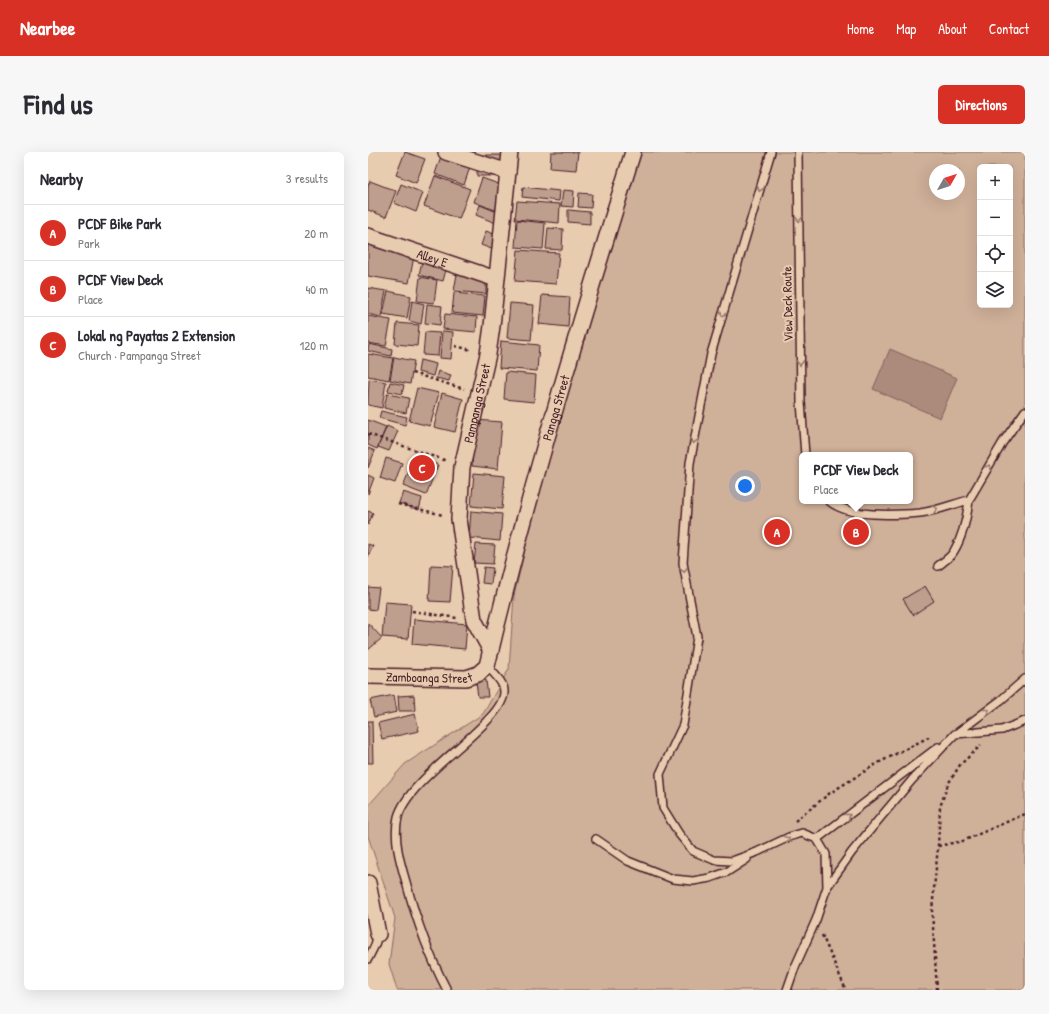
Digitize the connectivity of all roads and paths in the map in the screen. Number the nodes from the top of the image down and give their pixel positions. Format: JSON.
{"nodes":[{"id":1,"x":446,"y":152,"type":"edge"},
{"id":2,"x":510,"y":152,"type":"edge"},
{"id":3,"x":633,"y":152,"type":"edge"},
{"id":4,"x":771,"y":152,"type":"edge"},
{"id":5,"x":798,"y":152,"type":"edge"},
{"id":6,"x":508,"y":172,"type":"junction"},
{"id":7,"x":368,"y":236,"type":"edge"},
{"id":8,"x":496,"y":279,"type":"junction"},
{"id":9,"x":412,"y":373,"type":"dead end"},
{"id":10,"x":478,"y":393,"type":"junction"},
{"id":11,"x":1025,"y":411,"type":"edge"},
{"id":12,"x":368,"y":434,"type":"edge"},
{"id":13,"x":805,"y":452,"type":"edge"},
{"id":14,"x":462,"y":467,"type":"junction"},
{"id":15,"x":969,"y":500,"type":"junction"},
{"id":16,"x":398,"y":504,"type":"dead end"},
{"id":17,"x":835,"y":504,"type":"edge"},
{"id":18,"x":459,"y":519,"type":"junction"},
{"id":19,"x":938,"y":566,"type":"dead end"},
{"id":20,"x":412,"y":611,"type":"dead end"},
{"id":21,"x":474,"y":620,"type":"junction"},
{"id":22,"x":491,"y":651,"type":"junction"},
{"id":23,"x":487,"y":666,"type":"junction"},
{"id":24,"x":368,"y":676,"type":"edge"},
{"id":25,"x":1025,"y":679,"type":"edge"},
{"id":26,"x":1025,"y":721,"type":"edge"},
{"id":27,"x":1002,"y":730,"type":"junction"},
{"id":28,"x":955,"y":734,"type":"junction"},
{"id":29,"x":1025,"y":814,"type":"edge"},
{"id":30,"x":794,"y":822,"type":"dead end"},
{"id":31,"x":596,"y":839,"type":"dead end"},
{"id":32,"x":817,"y":839,"type":"junction"},
{"id":33,"x":938,"y":846,"type":"junction"},
{"id":34,"x":757,"y":852,"type":"junction"},
{"id":35,"x":368,"y":883,"type":"edge"},
{"id":36,"x":827,"y":887,"type":"junction"},
{"id":37,"x":816,"y":920,"type":"junction"},
{"id":38,"x":378,"y":934,"type":"joint"},
{"id":39,"x":368,"y":959,"type":"edge"},
{"id":40,"x":447,"y":990,"type":"edge"},
{"id":41,"x":787,"y":990,"type":"edge"},
{"id":42,"x":846,"y":990,"type":"edge"},
{"id":43,"x":937,"y":990,"type":"edge"}],
"edges":[{"from":1,"to":6,"type":"street"},
{"from":2,"to":6,"type":"street","name":"Pampanga Street"},
{"from":3,"to":22,"type":"street","name":"Pangga Street"},
{"from":4,"to":34,"type":"lane","one_way":true},
{"from":5,"to":13,"type":"lane","name":"View Deck Route","one_way":true},
{"from":6,"to":8,"type":"street","name":"Pampanga Street"},
{"from":7,"to":8,"type":"street","name":"Alley E"},
{"from":8,"to":10,"type":"street","name":"Pampanga Street"},
{"from":9,"to":10,"type":"path"},
{"from":10,"to":14,"type":"street","name":"Pampanga Street"},
{"from":15,"to":11,"type":"lane","one_way":true},
{"from":12,"to":14,"type":"path"},
{"from":14,"to":18,"type":"street","name":"Pampanga Street"},
{"from":17,"to":15,"type":"lane","one_way":true},
{"from":15,"to":19,"type":"lane"},
{"from":16,"to":18,"type":"path"},
{"from":18,"to":21,"type":"street","name":"Pampanga Street"},
{"from":20,"to":21,"type":"path"},
{"from":21,"to":22,"type":"street","name":"Pampanga Street"},
{"from":22,"to":23,"type":"street","name":"Pangga Street"},
{"from":23,"to":24,"type":"street","name":"Zamboanga Street"},
{"from":23,"to":40,"type":"lane"},
{"from":28,"to":25,"type":"lane","one_way":true},
{"from":26,"to":27,"type":"lane"},
{"from":27,"to":28,"type":"lane"},
{"from":27,"to":33,"type":"path"},
{"from":28,"to":30,"type":"path"},
{"from":32,"to":28,"type":"lane","one_way":true},
{"from":28,"to":36,"type":"lane"},
{"from":29,"to":33,"type":"path"},
{"from":31,"to":34,"type":"lane"},
{"from":34,"to":32,"type":"lane","one_way":true},
{"from":32,"to":36,"type":"lane"},
{"from":33,"to":43,"type":"path"},
{"from":35,"to":38,"type":"street"},
{"from":36,"to":37,"type":"lane"},
{"from":37,"to":41,"type":"lane"},
{"from":37,"to":42,"type":"path"},
{"from":38,"to":39,"type":"lane"}]}
